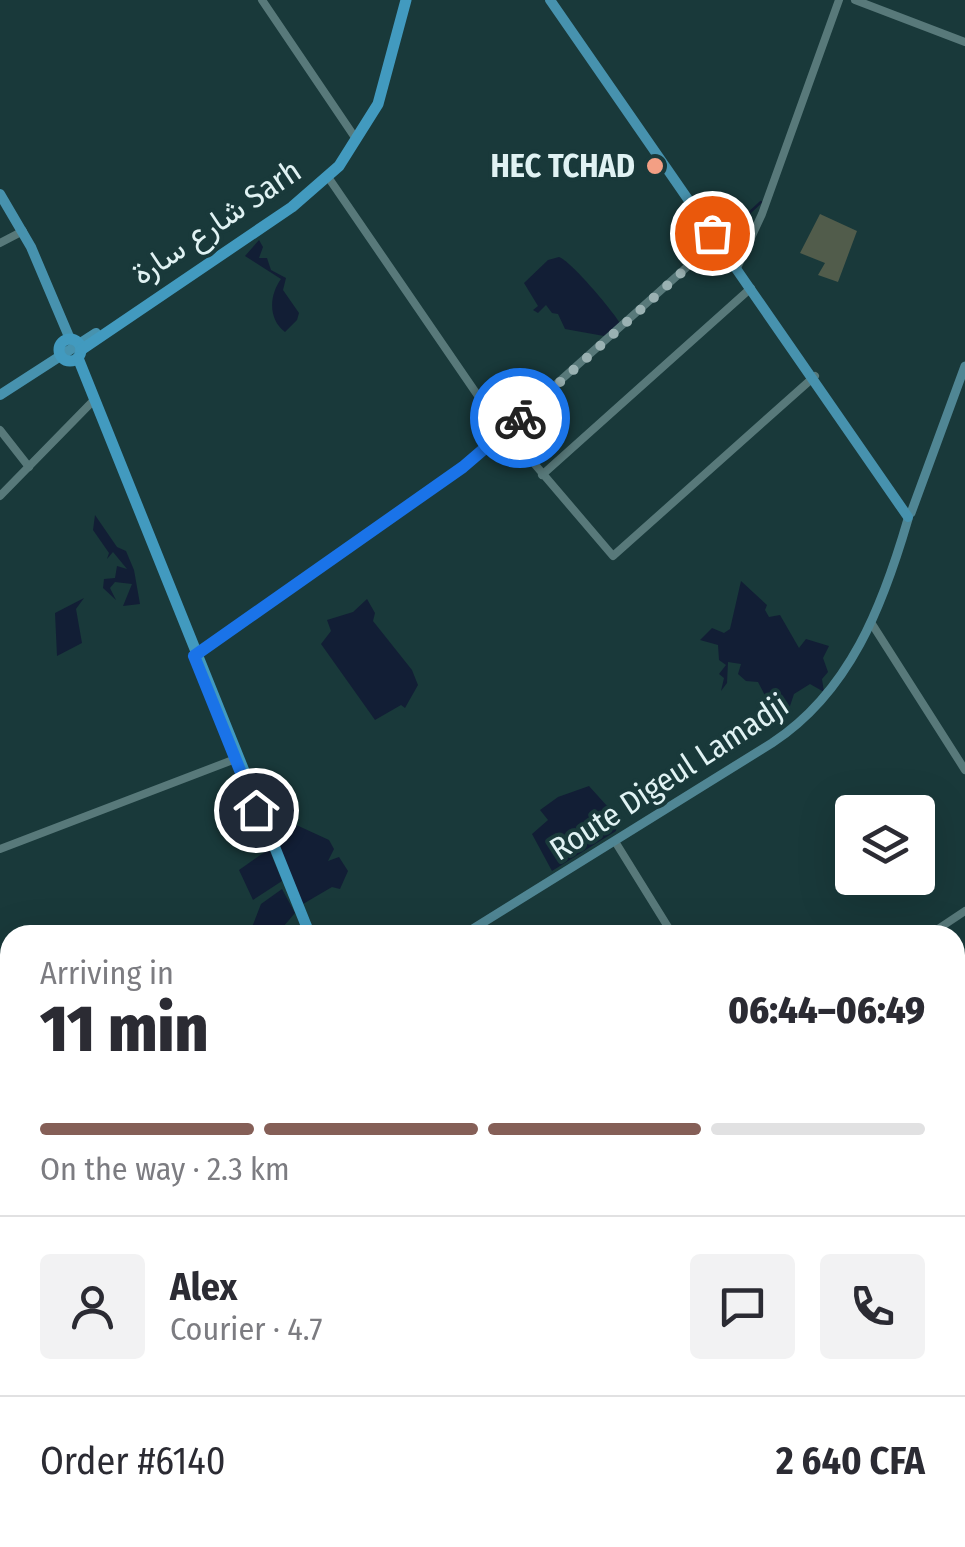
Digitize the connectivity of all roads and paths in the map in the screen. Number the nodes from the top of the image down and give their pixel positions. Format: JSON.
{"nodes":[{"id":1,"x":263,"y":0,"type":"edge"},
{"id":2,"x":406,"y":0,"type":"edge"},
{"id":3,"x":552,"y":0,"type":"edge"},
{"id":4,"x":839,"y":0,"type":"edge"},
{"id":5,"x":858,"y":0,"type":"edge"},
{"id":6,"x":965,"y":41,"type":"edge"},
{"id":7,"x":357,"y":139,"type":"junction"},
{"id":8,"x":328,"y":177,"type":"junction"},
{"id":9,"x":0,"y":196,"type":"edge"},
{"id":10,"x":22,"y":231,"type":"junction"},
{"id":11,"x":715,"y":241,"type":"junction"},
{"id":12,"x":0,"y":243,"type":"edge"},
{"id":13,"x":739,"y":265,"type":"junction"},
{"id":14,"x":752,"y":287,"type":"junction"},
{"id":15,"x":127,"y":314,"type":"junction"},
{"id":16,"x":71,"y":350,"type":"junction"},
{"id":17,"x":965,"y":366,"type":"edge"},
{"id":18,"x":965,"y":376,"type":"edge"},
{"id":19,"x":814,"y":377,"type":"junction"},
{"id":20,"x":17,"y":385,"type":"junction"},
{"id":21,"x":0,"y":397,"type":"edge"},
{"id":22,"x":91,"y":403,"type":"junction"},
{"id":23,"x":0,"y":431,"type":"edge"},
{"id":24,"x":506,"y":433,"type":"junction"},
{"id":25,"x":28,"y":468,"type":"junction"},
{"id":26,"x":542,"y":475,"type":"junction"},
{"id":27,"x":0,"y":496,"type":"edge"},
{"id":28,"x":911,"y":514,"type":"junction"},
{"id":29,"x":872,"y":624,"type":"junction"},
{"id":30,"x":198,"y":653,"type":"junction"},
{"id":31,"x":237,"y":758,"type":"junction"},
{"id":32,"x":965,"y":770,"type":"edge"},
{"id":33,"x":616,"y":843,"type":"junction"},
{"id":34,"x":0,"y":849,"type":"edge"},
{"id":35,"x":965,"y":911,"type":"edge"},
{"id":36,"x":304,"y":925,"type":"edge"},
{"id":37,"x":481,"y":925,"type":"edge"},
{"id":38,"x":481,"y":925,"type":"edge"},
{"id":39,"x":667,"y":925,"type":"edge"},
{"id":40,"x":943,"y":925,"type":"edge"}],
"edges":[{"from":1,"to":7,"type":"street"},
{"from":2,"to":7,"type":"highway","name":"شارع سارة Sarh"},
{"from":2,"to":8,"type":"highway","name":"شارع سارة Sarh"},
{"from":3,"to":11,"type":"main road"},
{"from":4,"to":13,"type":"street"},
{"from":5,"to":6,"type":"street"},
{"from":7,"to":15,"type":"highway","name":"شارع سارة Sarh"},
{"from":8,"to":15,"type":"highway","name":"شارع سارة Sarh"},
{"from":8,"to":24,"type":"street"},
{"from":9,"to":10,"type":"main road"},
{"from":10,"to":12,"type":"street"},
{"from":10,"to":16,"type":"main road"},
{"from":11,"to":13,"type":"main road"},
{"from":11,"to":24,"type":"street"},
{"from":13,"to":14,"type":"main road"},
{"from":14,"to":19,"type":"main road"},
{"from":14,"to":26,"type":"street"},
{"from":15,"to":16,"type":"highway"},
{"from":15,"to":20,"type":"main road"},
{"from":16,"to":20,"type":"main road"},
{"from":16,"to":22,"type":"highway"},
{"from":17,"to":28,"type":"main road","name":"Route Digeul Lamadji"},
{"from":18,"to":28,"type":"main road","name":"Route Digeul Lamadji"},
{"from":19,"to":26,"type":"street"},
{"from":19,"to":28,"type":"main road"},
{"from":19,"to":28,"type":"main road"},
{"from":20,"to":21,"type":"main road"},
{"from":22,"to":25,"type":"street"},
{"from":22,"to":30,"type":"highway"},
{"from":23,"to":25,"type":"street"},
{"from":24,"to":26,"type":"street"},
{"from":24,"to":30,"type":"street"},
{"from":25,"to":27,"type":"street"},
{"from":28,"to":29,"type":"main road","name":"Route Digeul Lamadji"},
{"from":28,"to":37,"type":"main road"},
{"from":29,"to":32,"type":"street"},
{"from":29,"to":33,"type":"main road","name":"Route Digeul Lamadji"},
{"from":30,"to":31,"type":"highway"},
{"from":31,"to":34,"type":"street"},
{"from":31,"to":36,"type":"highway"},
{"from":33,"to":38,"type":"main road","name":"Route Digeul Lamadji"},
{"from":33,"to":39,"type":"street"},
{"from":35,"to":40,"type":"street"}]}
